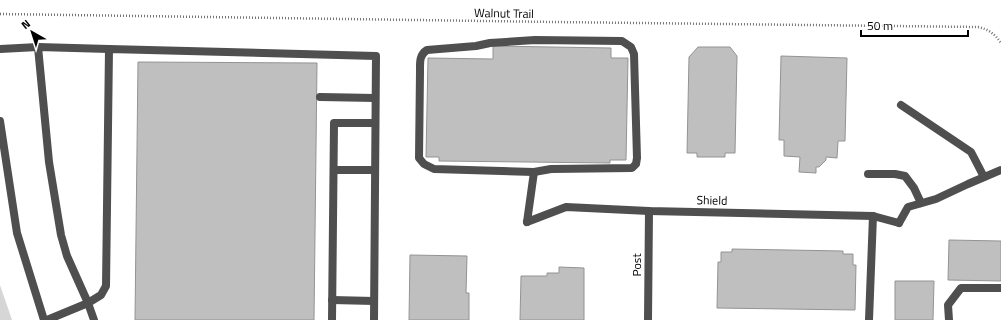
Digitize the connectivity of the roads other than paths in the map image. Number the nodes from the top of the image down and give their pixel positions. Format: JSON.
{"nodes":[{"id":1,"x":38,"y":48,"type":"junction"},
{"id":2,"x":0,"y":49,"type":"edge"},
{"id":3,"x":108,"y":49,"type":"junction"},
{"id":4,"x":320,"y":97,"type":"dead end"},
{"id":5,"x":375,"y":98,"type":"junction"},
{"id":6,"x":902,"y":105,"type":"dead end"},
{"id":7,"x":0,"y":121,"type":"edge"},
{"id":8,"x":375,"y":123,"type":"junction"},
{"id":9,"x":334,"y":170,"type":"junction"},
{"id":10,"x":375,"y":170,"type":"junction"},
{"id":11,"x":1001,"y":170,"type":"edge"},
{"id":12,"x":534,"y":172,"type":"junction"},
{"id":13,"x":868,"y":174,"type":"dead end"},
{"id":14,"x":984,"y":177,"type":"junction"},
{"id":15,"x":920,"y":203,"type":"junction"},
{"id":16,"x":649,"y":211,"type":"junction"},
{"id":17,"x":873,"y":216,"type":"junction"},
{"id":18,"x":1001,"y":288,"type":"edge"},
{"id":19,"x":332,"y":300,"type":"junction"},
{"id":20,"x":374,"y":301,"type":"junction"},
{"id":21,"x":88,"y":303,"type":"junction"},
{"id":22,"x":46,"y":320,"type":"edge"},
{"id":23,"x":94,"y":320,"type":"edge"},
{"id":24,"x":332,"y":320,"type":"edge"},
{"id":25,"x":374,"y":320,"type":"edge"},
{"id":26,"x":648,"y":320,"type":"edge"},
{"id":27,"x":869,"y":320,"type":"edge"},
{"id":28,"x":948,"y":320,"type":"edge"}],
"edges":[{"from":1,"to":2,"type":"street"},
{"from":1,"to":3,"type":"street"},
{"from":1,"to":21,"type":"street"},
{"from":3,"to":5,"type":"street"},
{"from":3,"to":21,"type":"street"},
{"from":4,"to":5,"type":"street"},
{"from":5,"to":8,"type":"street"},
{"from":6,"to":14,"type":"street"},
{"from":7,"to":22,"type":"street"},
{"from":8,"to":9,"type":"street"},
{"from":8,"to":10,"type":"street"},
{"from":9,"to":10,"type":"street"},
{"from":9,"to":19,"type":"street"},
{"from":10,"to":20,"type":"street"},
{"from":11,"to":14,"type":"street"},
{"from":12,"to":12,"type":"street"},
{"from":12,"to":16,"type":"street","name":"Shield"},
{"from":13,"to":15,"type":"street"},
{"from":14,"to":15,"type":"street"},
{"from":15,"to":17,"type":"street","name":"Shield"},
{"from":16,"to":17,"type":"street","name":"Shield"},
{"from":16,"to":26,"type":"street","name":"Post"},
{"from":17,"to":27,"type":"street"},
{"from":18,"to":28,"type":"street"},
{"from":19,"to":20,"type":"street"},
{"from":19,"to":24,"type":"street"},
{"from":20,"to":25,"type":"street"},
{"from":21,"to":22,"type":"street"},
{"from":21,"to":23,"type":"street"}]}
